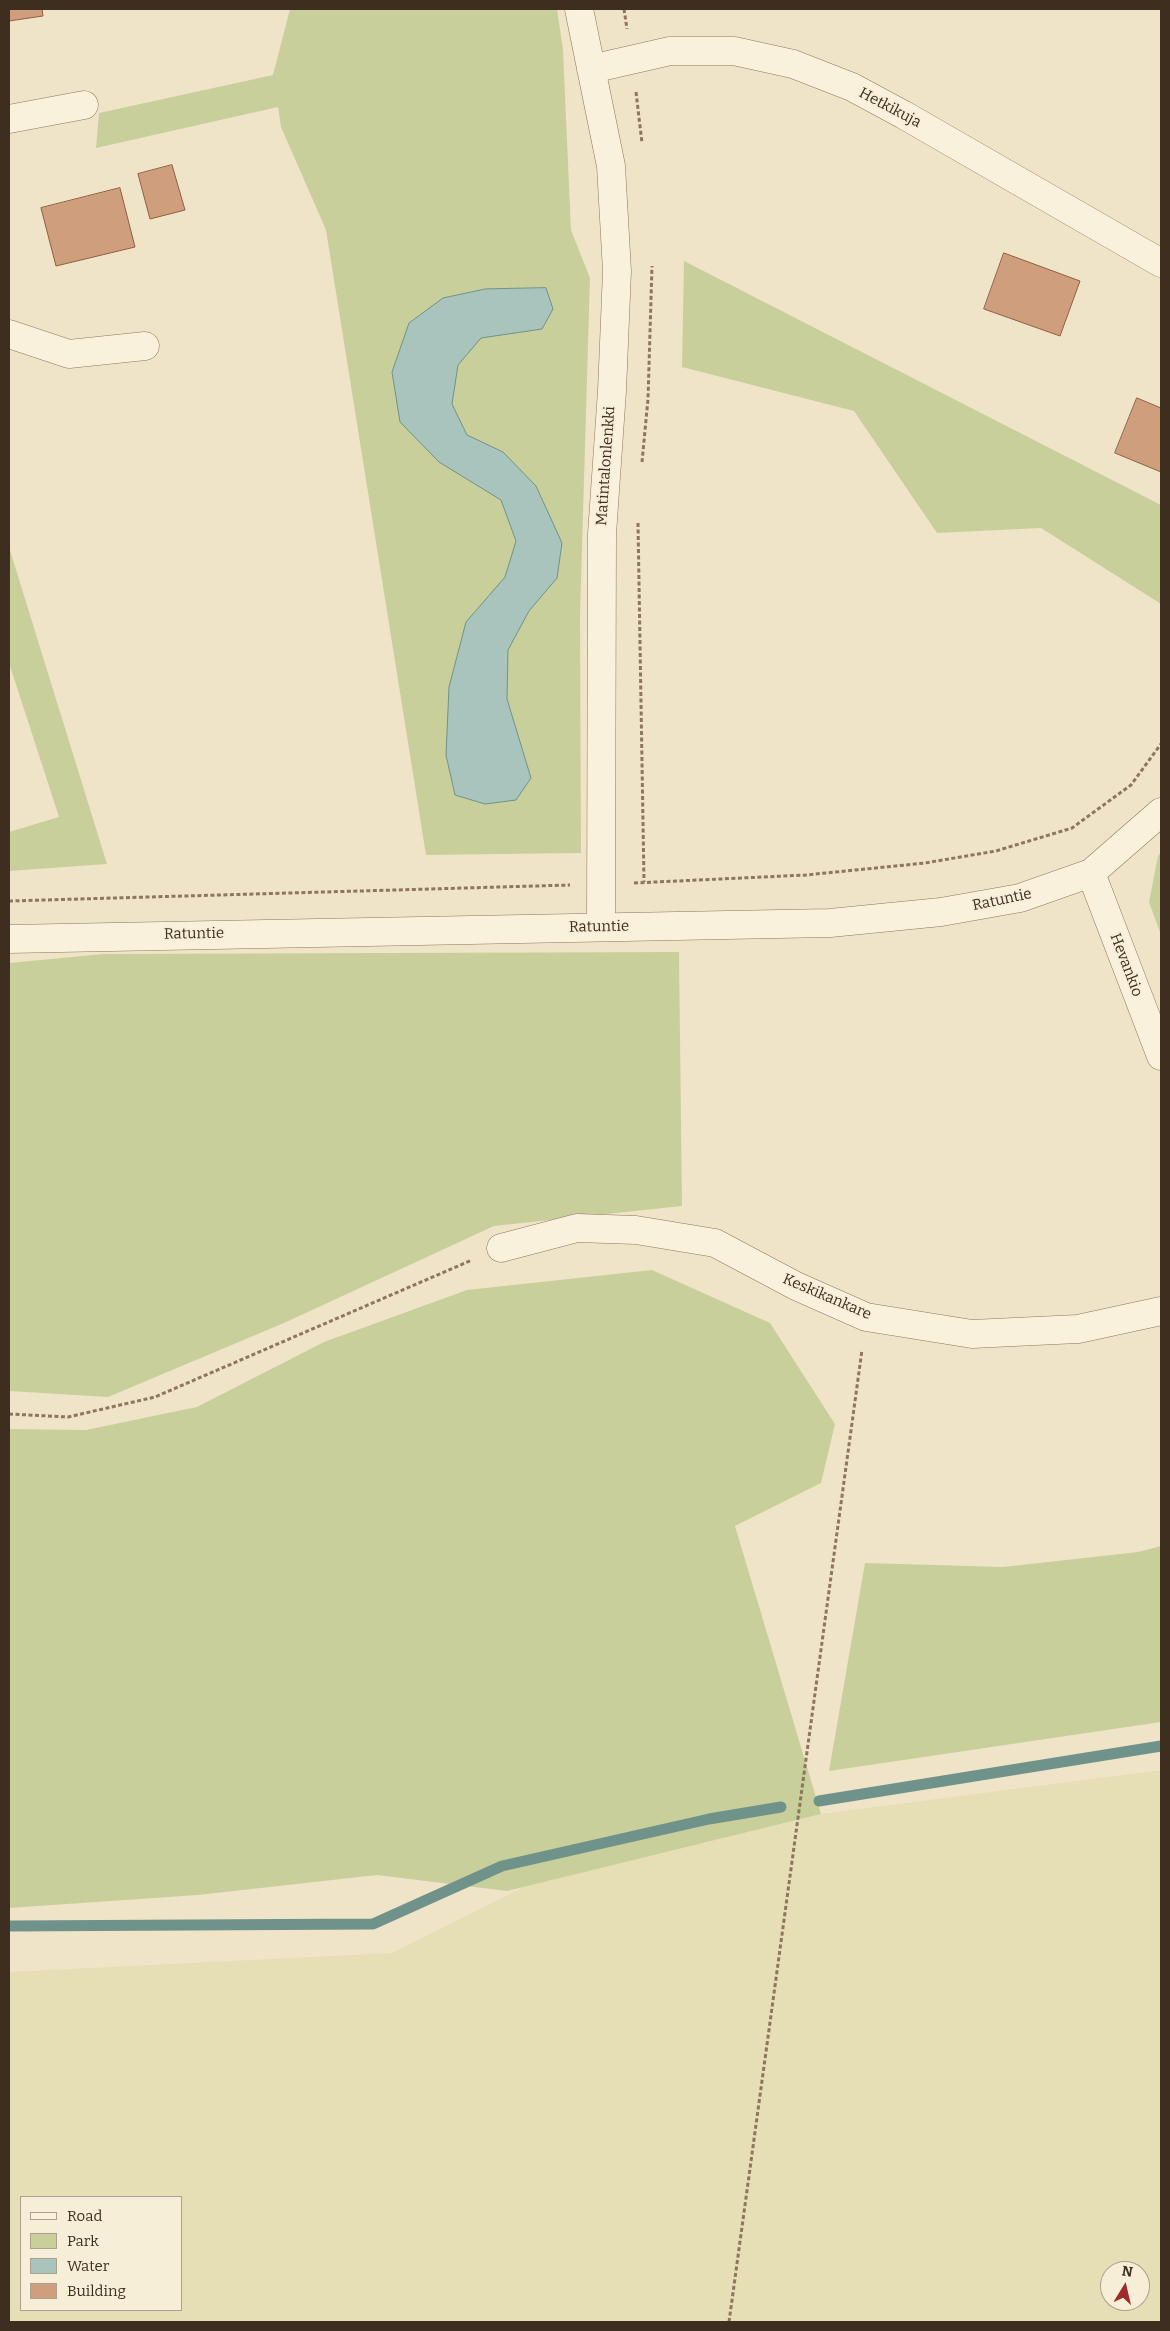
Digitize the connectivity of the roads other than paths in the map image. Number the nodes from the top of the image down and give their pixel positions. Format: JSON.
{"nodes":[{"id":1,"x":579,"y":9,"type":"edge"},
{"id":2,"x":591,"y":70,"type":"junction"},
{"id":3,"x":84,"y":105,"type":"dead end"},
{"id":4,"x":9,"y":119,"type":"edge"},
{"id":5,"x":1161,"y":263,"type":"edge"},
{"id":6,"x":9,"y":334,"type":"edge"},
{"id":7,"x":145,"y":346,"type":"dead end"},
{"id":8,"x":1161,"y":812,"type":"edge"},
{"id":9,"x":1091,"y":873,"type":"junction"},
{"id":10,"x":601,"y":927,"type":"junction"},
{"id":11,"x":9,"y":939,"type":"edge"},
{"id":12,"x":1161,"y":1056,"type":"edge"},
{"id":13,"x":501,"y":1248,"type":"road end"},
{"id":14,"x":1161,"y":1312,"type":"edge"}],
"edges":[{"from":1,"to":2,"type":"street","name":"Matintalonlenkki"},
{"from":2,"to":5,"type":"street","name":"Hetkikuja"},
{"from":2,"to":10,"type":"street","name":"Matintalonlenkki"},
{"from":3,"to":4,"type":"street"},
{"from":6,"to":7,"type":"street"},
{"from":8,"to":9,"type":"street","name":"Ratuntie"},
{"from":9,"to":10,"type":"street","name":"Ratuntie"},
{"from":9,"to":12,"type":"street","name":"Hevankio"},
{"from":10,"to":11,"type":"street","name":"Ratuntie"},
{"from":13,"to":14,"type":"street","name":"Keskikankare"}]}
